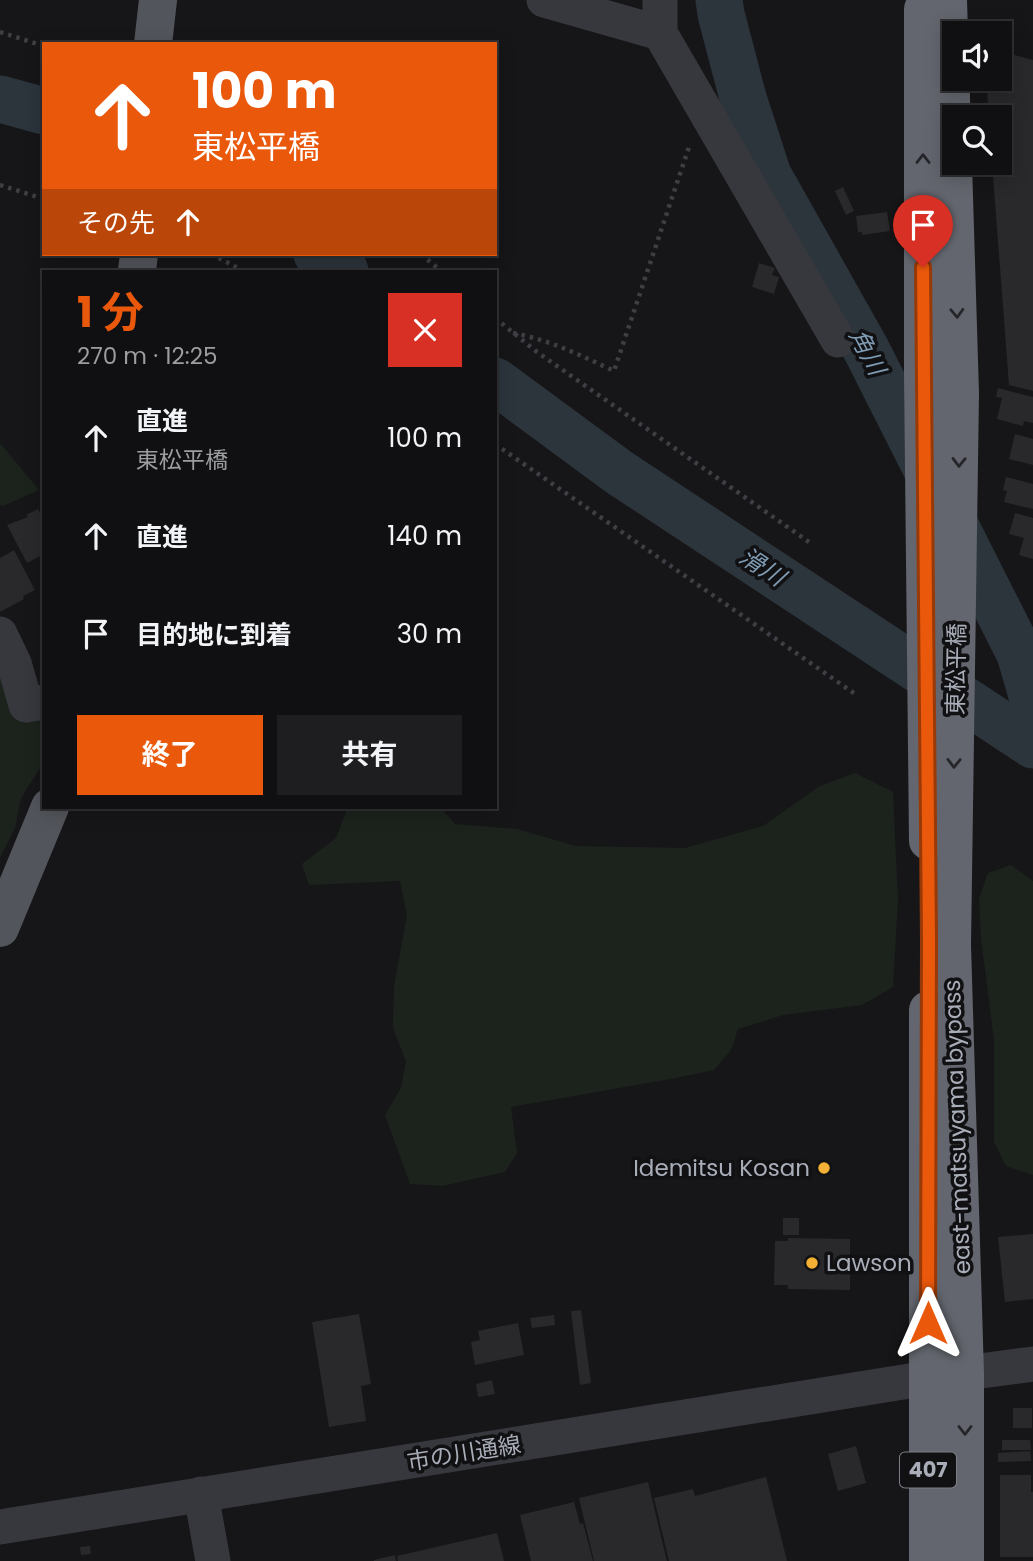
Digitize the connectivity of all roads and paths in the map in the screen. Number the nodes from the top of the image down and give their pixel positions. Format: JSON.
{"nodes":[{"id":1,"x":158,"y":0,"type":"edge"},
{"id":2,"x":544,"y":0,"type":"edge"},
{"id":3,"x":923,"y":0,"type":"edge"},
{"id":4,"x":948,"y":0,"type":"edge"},
{"id":5,"x":660,"y":17,"type":"edge"},
{"id":6,"x":0,"y":32,"type":"edge"},
{"id":7,"x":153,"y":42,"type":"edge"},
{"id":8,"x":42,"y":45,"type":"edge"},
{"id":9,"x":703,"y":107,"type":"junction"},
{"id":10,"x":0,"y":185,"type":"edge"},
{"id":11,"x":42,"y":198,"type":"edge"},
{"id":12,"x":215,"y":256,"type":"edge"},
{"id":13,"x":423,"y":256,"type":"edge"},
{"id":14,"x":242,"y":270,"type":"edge"},
{"id":15,"x":440,"y":270,"type":"edge"},
{"id":16,"x":497,"y":320,"type":"edge"},
{"id":17,"x":513,"y":333,"type":"junction"},
{"id":18,"x":838,"y":340,"type":"dead end"},
{"id":19,"x":497,"y":445,"type":"edge"},
{"id":20,"x":810,"y":542,"type":"dead end"},
{"id":21,"x":0,"y":634,"type":"edge"},
{"id":22,"x":858,"y":696,"type":"dead end"},
{"id":23,"x":42,"y":702,"type":"edge"},
{"id":24,"x":49,"y":809,"type":"edge"},
{"id":25,"x":0,"y":928,"type":"edge"},
{"id":26,"x":940,"y":943,"type":"junction"},
{"id":27,"x":1033,"y":1364,"type":"edge"},
{"id":28,"x":946,"y":1376,"type":"junction"},
{"id":29,"x":201,"y":1494,"type":"junction"},
{"id":30,"x":0,"y":1527,"type":"edge"},
{"id":31,"x":213,"y":1561,"type":"edge"},
{"id":32,"x":928,"y":1561,"type":"edge"},
{"id":33,"x":965,"y":1561,"type":"edge"}],
"edges":[{"from":1,"to":7,"type":"main road"},
{"from":2,"to":5,"type":"street"},
{"from":26,"to":3,"type":"highway","name":"東松平橋","number":"407","one_way":true},
{"from":4,"to":26,"type":"highway","name":"東松平橋","number":"407","one_way":true},
{"from":5,"to":9,"type":"street"},
{"from":6,"to":8,"type":"path"},
{"from":9,"to":17,"type":"path"},
{"from":9,"to":18,"type":"street"},
{"from":10,"to":11,"type":"path"},
{"from":12,"to":14,"type":"path"},
{"from":13,"to":15,"type":"path"},
{"from":16,"to":17,"type":"path"},
{"from":17,"to":20,"type":"path"},
{"from":19,"to":22,"type":"path"},
{"from":21,"to":23,"type":"street"},
{"from":24,"to":25,"type":"main road"},
{"from":26,"to":28,"type":"highway","name":"east-matsuyama bypass","number":"407"},
{"from":27,"to":28,"type":"street","name":"市の川通線"},
{"from":28,"to":29,"type":"street","name":"市の川通線"},
{"from":28,"to":32,"type":"highway","name":"east-matsuyama bypass","number":"407"},
{"from":28,"to":33,"type":"highway","name":"east-matsuyama bypass","number":"407","one_way":true},
{"from":29,"to":30,"type":"street","name":"市の川通線"},
{"from":29,"to":31,"type":"street"}]}
